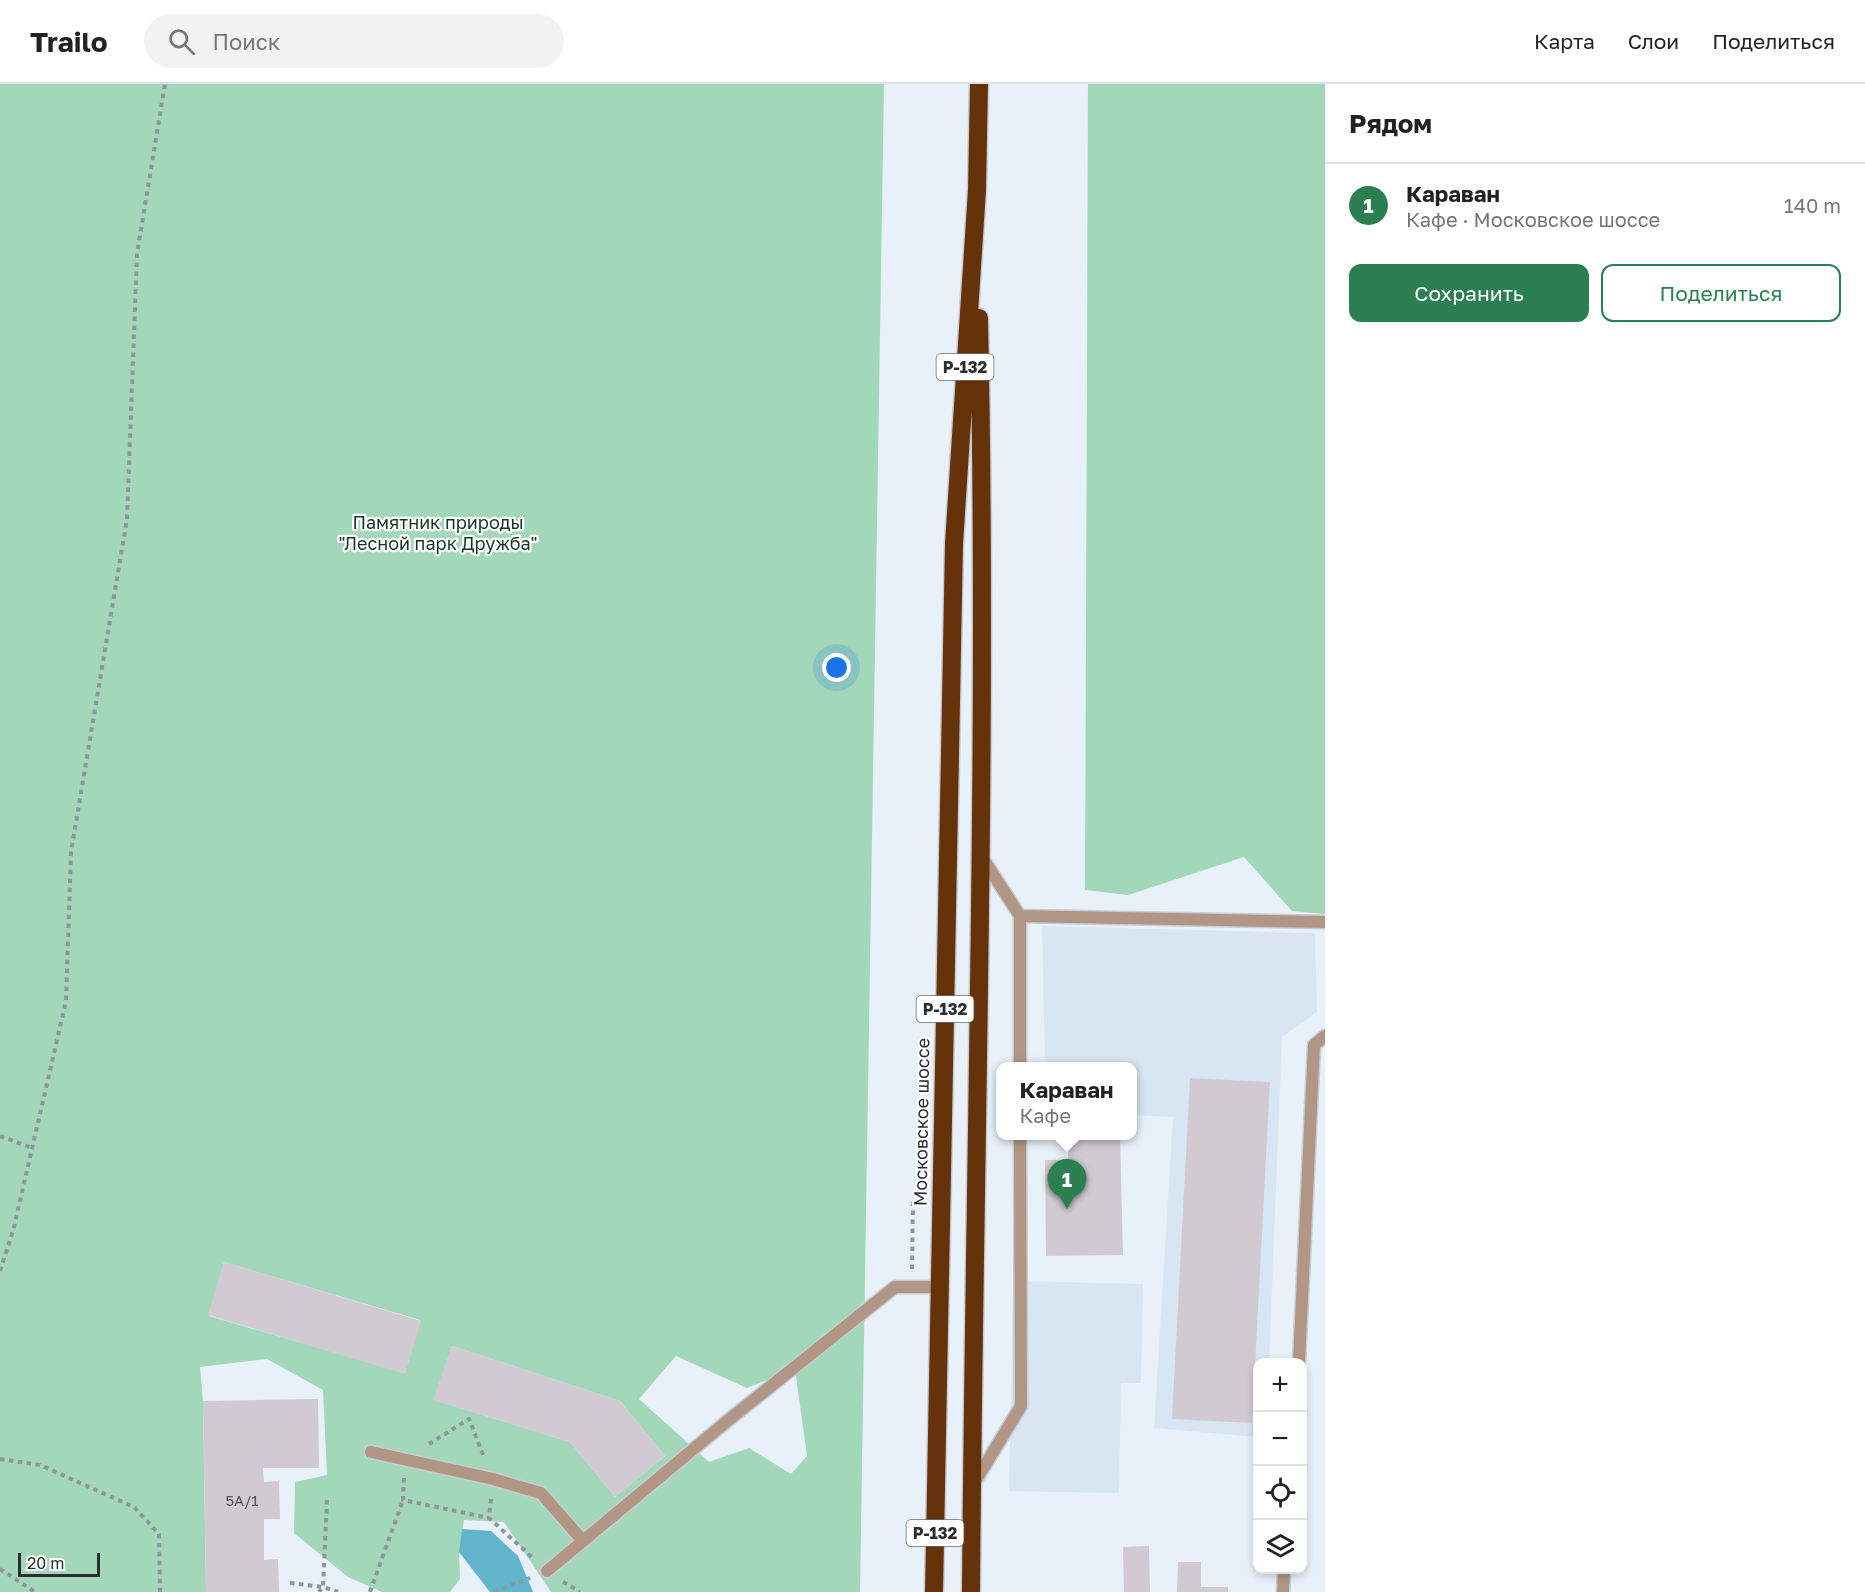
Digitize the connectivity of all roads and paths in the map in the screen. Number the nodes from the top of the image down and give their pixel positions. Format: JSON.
{"nodes":[{"id":1,"x":165,"y":84,"type":"edge"},
{"id":2,"x":979,"y":84,"type":"edge"},
{"id":3,"x":977,"y":190,"type":"junction"},
{"id":4,"x":980,"y":853,"type":"junction"},
{"id":5,"x":1020,"y":916,"type":"junction"},
{"id":6,"x":1325,"y":923,"type":"edge"},
{"id":7,"x":1325,"y":1036,"type":"edge"},
{"id":8,"x":1020,"y":1062,"type":"edge"},
{"id":9,"x":0,"y":1136,"type":"edge"},
{"id":10,"x":1020,"y":1140,"type":"edge"},
{"id":11,"x":32,"y":1148,"type":"junction"},
{"id":12,"x":913,"y":1198,"type":"dead end"},
{"id":13,"x":0,"y":1270,"type":"edge"},
{"id":14,"x":912,"y":1287,"type":"junction"},
{"id":15,"x":939,"y":1287,"type":"junction"},
{"id":16,"x":1299,"y":1358,"type":"edge"},
{"id":17,"x":371,"y":1452,"type":"dead end"},
{"id":18,"x":0,"y":1459,"type":"edge"},
{"id":19,"x":406,"y":1459,"type":"junction"},
{"id":20,"x":971,"y":1489,"type":"junction"},
{"id":21,"x":327,"y":1500,"type":"dead end"},
{"id":22,"x":402,"y":1500,"type":"junction"},
{"id":23,"x":489,"y":1518,"type":"dead end"},
{"id":24,"x":583,"y":1541,"type":"junction"},
{"id":25,"x":0,"y":1569,"type":"edge"},
{"id":26,"x":547,"y":1571,"type":"dead end"},
{"id":27,"x":1284,"y":1574,"type":"edge"},
{"id":28,"x":531,"y":1578,"type":"dead end"},
{"id":29,"x":290,"y":1583,"type":"dead end"},
{"id":30,"x":323,"y":1587,"type":"junction"},
{"id":31,"x":35,"y":1592,"type":"edge"},
{"id":32,"x":160,"y":1592,"type":"edge"},
{"id":33,"x":319,"y":1592,"type":"edge"},
{"id":34,"x":338,"y":1592,"type":"edge"},
{"id":35,"x":370,"y":1592,"type":"edge"},
{"id":36,"x":494,"y":1592,"type":"edge"},
{"id":37,"x":934,"y":1592,"type":"edge"},
{"id":38,"x":971,"y":1592,"type":"edge"},
{"id":39,"x":1283,"y":1592,"type":"edge"}],
"edges":[{"from":1,"to":11,"type":"path"},
{"from":2,"to":3,"type":"highway","number":"Р-132"},
{"from":3,"to":4,"type":"highway","number":"Р-132"},
{"from":3,"to":15,"type":"highway","name":"Московское шоссе","number":"Р-132"},
{"from":4,"to":5,"type":"lane"},
{"from":4,"to":20,"type":"highway","number":"Р-132"},
{"from":5,"to":6,"type":"lane"},
{"from":5,"to":8,"type":"lane"},
{"from":7,"to":16,"type":"lane"},
{"from":9,"to":11,"type":"path"},
{"from":10,"to":20,"type":"lane"},
{"from":11,"to":13,"type":"path"},
{"from":12,"to":14,"type":"path"},
{"from":14,"to":15,"type":"lane"},
{"from":14,"to":24,"type":"lane"},
{"from":15,"to":37,"type":"highway","name":"Московское шоссе","number":"Р-132"},
{"from":17,"to":19,"type":"lane"},
{"from":18,"to":32,"type":"path"},
{"from":19,"to":22,"type":"path"},
{"from":19,"to":24,"type":"lane"},
{"from":20,"to":38,"type":"highway","number":"Р-132"},
{"from":21,"to":30,"type":"path"},
{"from":22,"to":23,"type":"path"},
{"from":22,"to":35,"type":"path"},
{"from":24,"to":26,"type":"lane"},
{"from":25,"to":31,"type":"path"},
{"from":27,"to":39,"type":"lane"},
{"from":28,"to":36,"type":"path"},
{"from":29,"to":30,"type":"path"},
{"from":30,"to":33,"type":"path"},
{"from":30,"to":34,"type":"path"}]}
